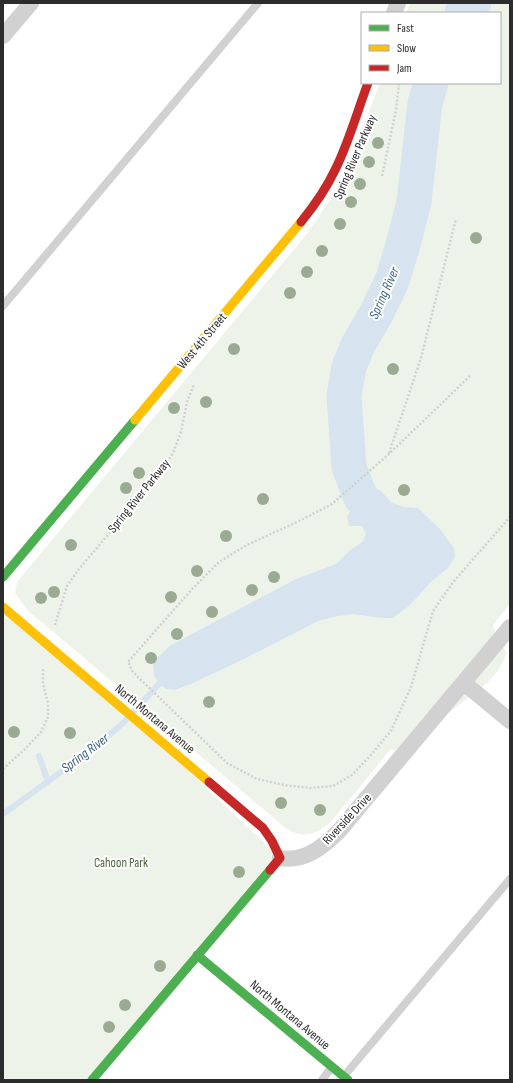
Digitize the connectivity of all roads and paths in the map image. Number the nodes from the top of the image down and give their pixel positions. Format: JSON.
{"nodes":[{"id":1,"x":31,"y":3,"type":"edge"},
{"id":2,"x":258,"y":3,"type":"edge"},
{"id":3,"x":3,"y":36,"type":"edge"},
{"id":4,"x":368,"y":84,"type":"edge"},
{"id":5,"x":399,"y":84,"type":"edge"},
{"id":6,"x":382,"y":176,"type":"dead end"},
{"id":7,"x":456,"y":219,"type":"dead end"},
{"id":8,"x":3,"y":306,"type":"edge"},
{"id":9,"x":470,"y":376,"type":"dead end"},
{"id":10,"x":194,"y":382,"type":"dead end"},
{"id":11,"x":389,"y":454,"type":"junction"},
{"id":12,"x":510,"y":517,"type":"edge"},
{"id":13,"x":3,"y":578,"type":"edge"},
{"id":14,"x":3,"y":607,"type":"edge"},
{"id":15,"x":510,"y":627,"type":"edge"},
{"id":16,"x":49,"y":646,"type":"junction"},
{"id":17,"x":464,"y":682,"type":"junction"},
{"id":18,"x":510,"y":721,"type":"edge"},
{"id":19,"x":3,"y":769,"type":"edge"},
{"id":20,"x":280,"y":858,"type":"junction"},
{"id":21,"x":510,"y":879,"type":"edge"},
{"id":22,"x":197,"y":955,"type":"junction"},
{"id":23,"x":332,"y":1067,"type":"junction"},
{"id":24,"x":346,"y":1078,"type":"edge"},
{"id":25,"x":92,"y":1080,"type":"edge"},
{"id":26,"x":322,"y":1080,"type":"edge"}],
"edges":[{"from":1,"to":3,"type":"street"},
{"from":2,"to":8,"type":"lane"},
{"from":4,"to":13,"type":"street","name":"West 4th Street"},
{"from":5,"to":6,"type":"path"},
{"from":7,"to":11,"type":"path"},
{"from":9,"to":11,"type":"path"},
{"from":10,"to":16,"type":"path","name":"Spring River Parkway"},
{"from":11,"to":12,"type":"path"},
{"from":14,"to":16,"type":"street","name":"North Montana Avenue"},
{"from":15,"to":17,"type":"street","name":"Riverside Drive"},
{"from":16,"to":19,"type":"path","name":"Spring River Parkway"},
{"from":16,"to":20,"type":"street","name":"North Montana Avenue"},
{"from":17,"to":18,"type":"street"},
{"from":17,"to":20,"type":"street","name":"Riverside Drive"},
{"from":20,"to":22,"type":"street"},
{"from":21,"to":24,"type":"lane"},
{"from":22,"to":23,"type":"street","name":"North Montana Avenue"},
{"from":22,"to":25,"type":"street"},
{"from":23,"to":24,"type":"street","name":"North Montana Avenue"},
{"from":23,"to":26,"type":"lane"}]}
